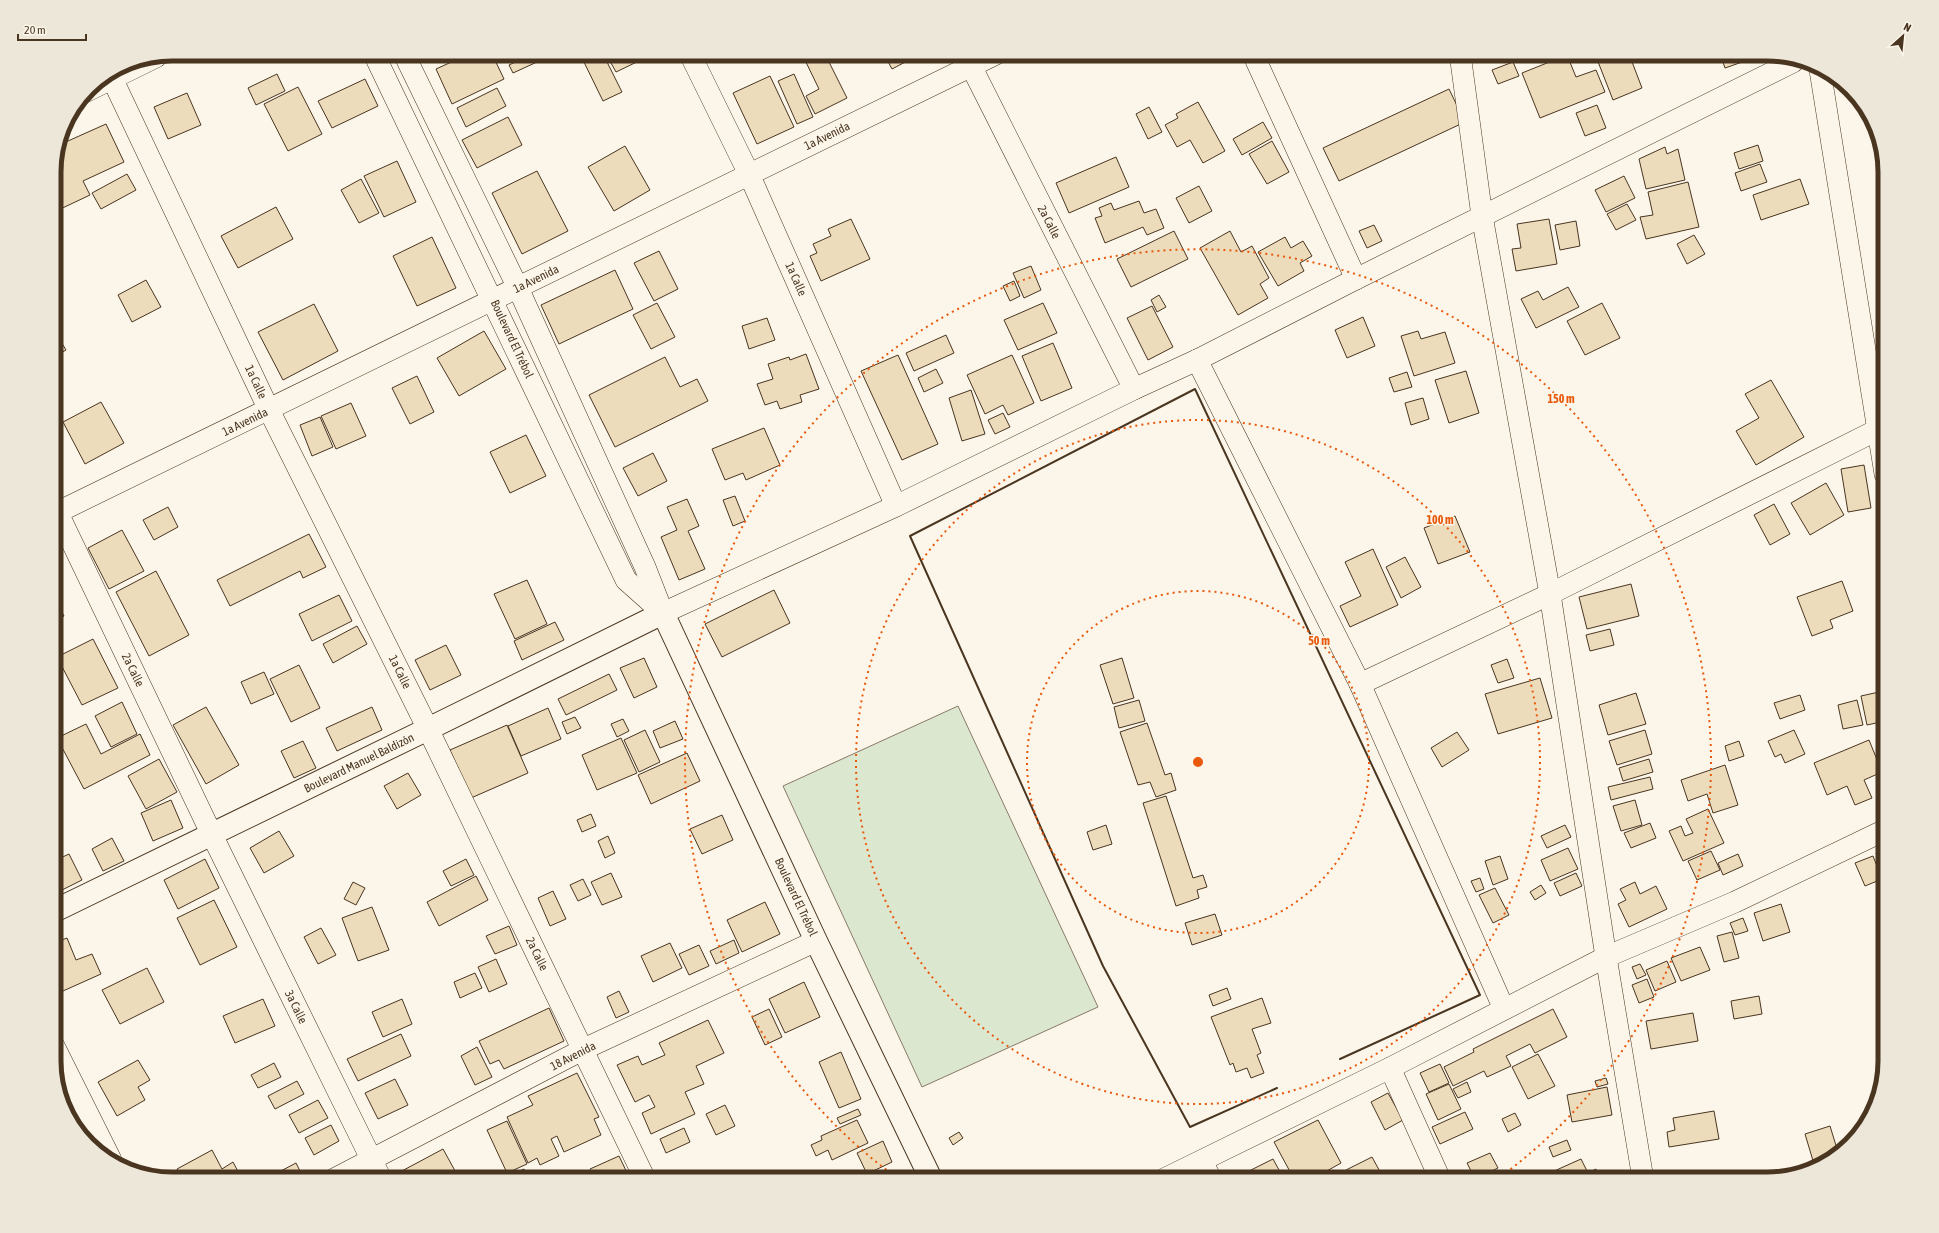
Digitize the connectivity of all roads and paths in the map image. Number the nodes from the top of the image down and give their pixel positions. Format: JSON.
{"nodes":[{"id":1,"x":377,"y":61,"type":"edge"},
{"id":2,"x":407,"y":61,"type":"edge"},
{"id":3,"x":693,"y":61,"type":"edge"},
{"id":4,"x":966,"y":61,"type":"edge"},
{"id":5,"x":969,"y":61,"type":"edge"},
{"id":6,"x":1256,"y":61,"type":"edge"},
{"id":7,"x":1461,"y":61,"type":"edge"},
{"id":8,"x":1790,"y":64,"type":"edge"},
{"id":9,"x":1821,"y":75,"type":"edge"},
{"id":10,"x":112,"y":79,"type":"edge"},
{"id":11,"x":749,"y":174,"type":"junction"},
{"id":12,"x":1482,"y":216,"type":"junction"},
{"id":13,"x":1356,"y":279,"type":"junction"},
{"id":14,"x":518,"y":288,"type":"junction"},
{"id":15,"x":493,"y":299,"type":"junction"},
{"id":16,"x":1197,"y":360,"type":"junction"},
{"id":17,"x":1134,"y":389,"type":"junction"},
{"id":18,"x":269,"y":410,"type":"junction"},
{"id":19,"x":1878,"y":410,"type":"edge"},
{"id":20,"x":1878,"y":430,"type":"edge"},
{"id":21,"x":896,"y":506,"type":"junction"},
{"id":22,"x":61,"y":507,"type":"edge"},
{"id":23,"x":61,"y":522,"type":"edge"},
{"id":24,"x":1550,"y":594,"type":"junction"},
{"id":25,"x":663,"y":613,"type":"junction"},
{"id":26,"x":1360,"y":684,"type":"junction"},
{"id":27,"x":428,"y":729,"type":"junction"},
{"id":28,"x":1878,"y":833,"type":"edge"},
{"id":29,"x":212,"y":834,"type":"junction"},
{"id":30,"x":61,"y":908,"type":"edge"},
{"id":31,"x":816,"y":941,"type":"junction"},
{"id":32,"x":1606,"y":957,"type":"junction"},
{"id":33,"x":1504,"y":1009,"type":"junction"},
{"id":34,"x":584,"y":1050,"type":"junction"},
{"id":35,"x":61,"y":1060,"type":"edge"},
{"id":36,"x":1390,"y":1068,"type":"junction"},
{"id":37,"x":106,"y":1150,"type":"edge"},
{"id":38,"x":376,"y":1170,"type":"edge"},
{"id":39,"x":1207,"y":1170,"type":"edge"},
{"id":40,"x":643,"y":1172,"type":"edge"},
{"id":41,"x":928,"y":1172,"type":"edge"},
{"id":42,"x":1437,"y":1172,"type":"edge"},
{"id":43,"x":1642,"y":1172,"type":"edge"}],
"edges":[{"from":1,"to":15,"type":"street","name":"Boulevard El Trébol"},
{"from":2,"to":14,"type":"street","name":"Boulevard El Trébol"},
{"from":3,"to":11,"type":"street","name":"1a Calle"},
{"from":4,"to":11,"type":"street","name":"1a Avenida"},
{"from":5,"to":17,"type":"street","name":"2a Calle"},
{"from":6,"to":13,"type":"street"},
{"from":7,"to":12,"type":"street"},
{"from":8,"to":12,"type":"street"},
{"from":9,"to":19,"type":"street"},
{"from":10,"to":18,"type":"street","name":"1a Calle"},
{"from":11,"to":14,"type":"street","name":"1a Avenida"},
{"from":11,"to":21,"type":"street","name":"1a Calle"},
{"from":12,"to":13,"type":"street"},
{"from":12,"to":24,"type":"street"},
{"from":13,"to":16,"type":"street"},
{"from":14,"to":15,"type":"street","name":"1a Avenida"},
{"from":14,"to":25,"type":"street","name":"Boulevard El Trébol"},
{"from":15,"to":18,"type":"street","name":"1a Avenida"},
{"from":15,"to":25,"type":"street","name":"Boulevard El Trébol"},
{"from":16,"to":17,"type":"street"},
{"from":16,"to":26,"type":"street"},
{"from":17,"to":21,"type":"street"},
{"from":18,"to":22,"type":"street","name":"1a Avenida"},
{"from":18,"to":27,"type":"street","name":"1a Calle"},
{"from":20,"to":24,"type":"street"},
{"from":21,"to":25,"type":"street"},
{"from":23,"to":29,"type":"street","name":"2a Calle"},
{"from":24,"to":26,"type":"street"},
{"from":24,"to":32,"type":"street"},
{"from":25,"to":27,"type":"main road","name":"Boulevard Manuel Baldizón"},
{"from":25,"to":31,"type":"main road","name":"Boulevard El Trébol"},
{"from":26,"to":33,"type":"street"},
{"from":27,"to":29,"type":"main road","name":"Boulevard Manuel Baldizón"},
{"from":27,"to":34,"type":"street","name":"2a Calle"},
{"from":28,"to":32,"type":"street"},
{"from":29,"to":30,"type":"main road","name":"Boulevard Manuel Baldizón"},
{"from":29,"to":38,"type":"street","name":"3a Calle"},
{"from":31,"to":34,"type":"street","name":"18 Avenida"},
{"from":31,"to":41,"type":"main road","name":"Boulevard El Trébol"},
{"from":32,"to":33,"type":"street"},
{"from":32,"to":43,"type":"street"},
{"from":33,"to":36,"type":"street"},
{"from":34,"to":38,"type":"street","name":"18 Avenida"},
{"from":34,"to":40,"type":"street","name":"2a Calle"},
{"from":35,"to":37,"type":"street"},
{"from":36,"to":39,"type":"street"},
{"from":36,"to":42,"type":"street"}]}
